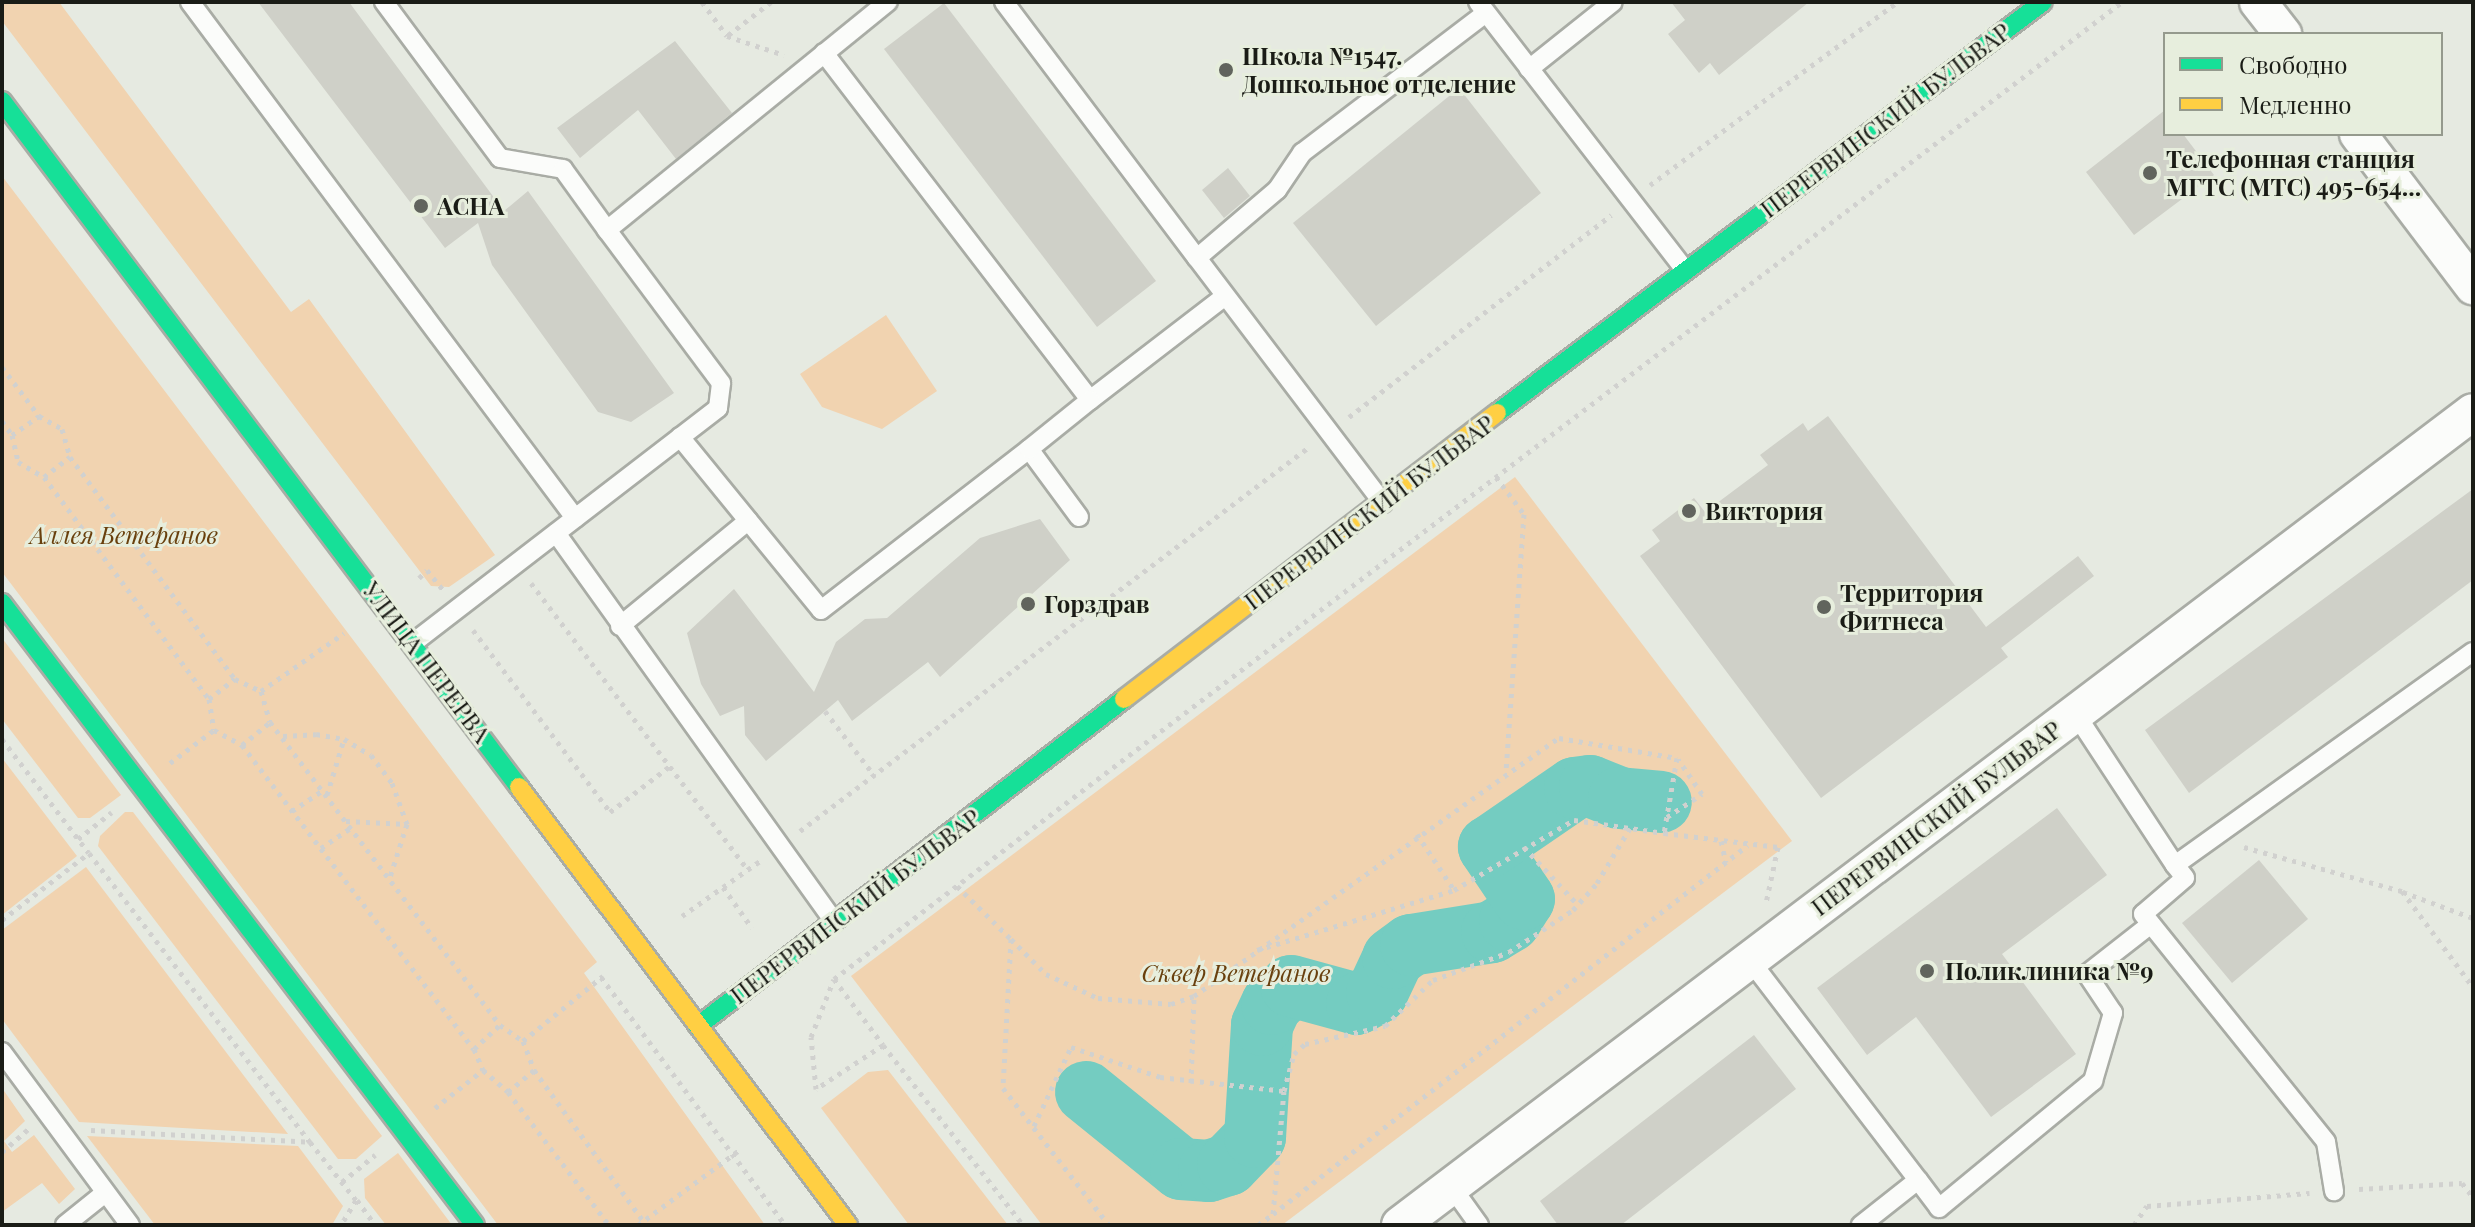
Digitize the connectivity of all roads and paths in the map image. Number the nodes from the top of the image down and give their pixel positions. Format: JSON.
{"nodes":[{"id":1,"x":190,"y":2,"type":"edge"},
{"id":2,"x":384,"y":2,"type":"edge"},
{"id":3,"x":702,"y":2,"type":"edge"},
{"id":4,"x":771,"y":2,"type":"edge"},
{"id":5,"x":888,"y":2,"type":"edge"},
{"id":6,"x":1004,"y":2,"type":"edge"},
{"id":7,"x":1613,"y":2,"type":"edge"},
{"id":8,"x":2043,"y":2,"type":"edge"},
{"id":9,"x":2122,"y":2,"type":"edge"},
{"id":10,"x":2258,"y":2,"type":"edge"},
{"id":11,"x":1482,"y":7,"type":"edge"},
{"id":12,"x":2281,"y":32,"type":"edge"},
{"id":13,"x":727,"y":36,"type":"junction"},
{"id":14,"x":818,"y":59,"type":"junction"},
{"id":15,"x":1529,"y":69,"type":"junction"},
{"id":16,"x":2,"y":101,"type":"edge"},
{"id":17,"x":2360,"y":136,"type":"edge"},
{"id":18,"x":607,"y":230,"type":"junction"},
{"id":19,"x":1197,"y":258,"type":"junction"},
{"id":20,"x":1684,"y":269,"type":"junction"},
{"id":21,"x":2473,"y":286,"type":"edge"},
{"id":22,"x":1225,"y":296,"type":"junction"},
{"id":23,"x":2,"y":367,"type":"edge"},
{"id":24,"x":1090,"y":400,"type":"junction"},
{"id":25,"x":2473,"y":412,"type":"edge"},
{"id":26,"x":39,"y":416,"type":"junction"},
{"id":27,"x":2,"y":421,"type":"edge"},
{"id":28,"x":12,"y":435,"type":"junction"},
{"id":29,"x":680,"y":437,"type":"junction"},
{"id":30,"x":1029,"y":449,"type":"junction"},
{"id":31,"x":70,"y":457,"type":"junction"},
{"id":32,"x":44,"y":477,"type":"junction"},
{"id":33,"x":1496,"y":477,"type":"junction"},
{"id":34,"x":1383,"y":503,"type":"junction"},
{"id":35,"x":1079,"y":517,"type":"dead end"},
{"id":36,"x":575,"y":518,"type":"junction"},
{"id":37,"x":748,"y":521,"type":"junction"},
{"id":38,"x":556,"y":533,"type":"junction"},
{"id":39,"x":515,"y":562,"type":"junction"},
{"id":40,"x":419,"y":578,"type":"dead end"},
{"id":41,"x":2,"y":603,"type":"edge"},
{"id":42,"x":457,"y":608,"type":"junction"},
{"id":43,"x":620,"y":626,"type":"junction"},
{"id":44,"x":344,"y":633,"type":"dead end"},
{"id":45,"x":413,"y":643,"type":"junction"},
{"id":46,"x":2473,"y":652,"type":"edge"},
{"id":47,"x":235,"y":679,"type":"junction"},
{"id":48,"x":261,"y":691,"type":"junction"},
{"id":49,"x":209,"y":699,"type":"junction"},
{"id":50,"x":825,"y":711,"type":"dead end"},
{"id":51,"x":2075,"y":713,"type":"junction"},
{"id":52,"x":270,"y":722,"type":"junction"},
{"id":53,"x":214,"y":730,"type":"junction"},
{"id":54,"x":283,"y":736,"type":"junction"},
{"id":55,"x":2,"y":739,"type":"edge"},
{"id":56,"x":344,"y":739,"type":"junction"},
{"id":57,"x":242,"y":745,"type":"junction"},
{"id":58,"x":1677,"y":758,"type":"junction"},
{"id":59,"x":167,"y":765,"type":"dead end"},
{"id":60,"x":670,"y":766,"type":"junction"},
{"id":61,"x":1506,"y":772,"type":"junction"},
{"id":62,"x":874,"y":775,"type":"dead end"},
{"id":63,"x":325,"y":792,"type":"junction"},
{"id":64,"x":114,"y":809,"type":"dead end"},
{"id":65,"x":292,"y":811,"type":"junction"},
{"id":66,"x":1667,"y":817,"type":"junction"},
{"id":67,"x":346,"y":821,"type":"junction"},
{"id":68,"x":407,"y":824,"type":"junction"},
{"id":69,"x":351,"y":828,"type":"junction"},
{"id":70,"x":1630,"y":828,"type":"junction"},
{"id":71,"x":1664,"y":833,"type":"junction"},
{"id":72,"x":1417,"y":834,"type":"junction"},
{"id":73,"x":78,"y":839,"type":"junction"},
{"id":74,"x":2216,"y":839,"type":"junction"},
{"id":75,"x":1721,"y":841,"type":"junction"},
{"id":76,"x":1748,"y":845,"type":"junction"},
{"id":77,"x":1524,"y":847,"type":"junction"},
{"id":78,"x":321,"y":848,"type":"junction"},
{"id":79,"x":89,"y":853,"type":"junction"},
{"id":80,"x":1726,"y":862,"type":"junction"},
{"id":81,"x":2175,"y":865,"type":"junction"},
{"id":82,"x":747,"y":869,"type":"dead end"},
{"id":83,"x":389,"y":880,"type":"junction"},
{"id":84,"x":957,"y":886,"type":"junction"},
{"id":85,"x":1454,"y":890,"type":"junction"},
{"id":86,"x":2402,"y":891,"type":"junction"},
{"id":87,"x":1578,"y":905,"type":"junction"},
{"id":88,"x":682,"y":916,"type":"dead end"},
{"id":89,"x":2473,"y":918,"type":"edge"},
{"id":90,"x":2,"y":920,"type":"edge"},
{"id":91,"x":834,"y":922,"type":"junction"},
{"id":92,"x":2151,"y":924,"type":"junction"},
{"id":93,"x":752,"y":928,"type":"dead end"},
{"id":94,"x":1011,"y":939,"type":"junction"},
{"id":95,"x":1252,"y":951,"type":"junction"},
{"id":96,"x":1752,"y":956,"type":"junction"},
{"id":97,"x":834,"y":979,"type":"junction"},
{"id":98,"x":2473,"y":987,"type":"edge"},
{"id":99,"x":1194,"y":996,"type":"junction"},
{"id":100,"x":500,"y":1025,"type":"junction"},
{"id":101,"x":698,"y":1026,"type":"junction"},
{"id":102,"x":523,"y":1041,"type":"junction"},
{"id":103,"x":883,"y":1045,"type":"junction"},
{"id":104,"x":474,"y":1049,"type":"junction"},
{"id":105,"x":2,"y":1052,"type":"edge"},
{"id":106,"x":483,"y":1070,"type":"junction"},
{"id":107,"x":534,"y":1070,"type":"junction"},
{"id":108,"x":1191,"y":1083,"type":"junction"},
{"id":109,"x":1284,"y":1091,"type":"junction"},
{"id":110,"x":508,"y":1092,"type":"junction"},
{"id":111,"x":429,"y":1112,"type":"dead end"},
{"id":112,"x":1034,"y":1126,"type":"junction"},
{"id":113,"x":60,"y":1128,"type":"junction"},
{"id":114,"x":310,"y":1142,"type":"junction"},
{"id":115,"x":388,"y":1145,"type":"dead end"},
{"id":116,"x":742,"y":1148,"type":"dead end"},
{"id":117,"x":2,"y":1152,"type":"edge"},
{"id":118,"x":732,"y":1154,"type":"junction"},
{"id":119,"x":1918,"y":1180,"type":"junction"},
{"id":120,"x":342,"y":1182,"type":"junction"},
{"id":121,"x":1451,"y":1186,"type":"junction"},
{"id":122,"x":2334,"y":1191,"type":"junction"},
{"id":123,"x":105,"y":1193,"type":"junction"},
{"id":124,"x":2473,"y":1197,"type":"edge"},
{"id":125,"x":356,"y":1200,"type":"junction"},
{"id":126,"x":1273,"y":1214,"type":"junction"},
{"id":127,"x":642,"y":1224,"type":"edge"},
{"id":128,"x":65,"y":1225,"type":"edge"},
{"id":129,"x":130,"y":1225,"type":"edge"},
{"id":130,"x":341,"y":1225,"type":"edge"},
{"id":131,"x":375,"y":1225,"type":"edge"},
{"id":132,"x":475,"y":1225,"type":"edge"},
{"id":133,"x":609,"y":1225,"type":"edge"},
{"id":134,"x":785,"y":1225,"type":"edge"},
{"id":135,"x":848,"y":1225,"type":"edge"},
{"id":136,"x":1023,"y":1225,"type":"edge"},
{"id":137,"x":1109,"y":1225,"type":"edge"},
{"id":138,"x":1258,"y":1225,"type":"edge"},
{"id":139,"x":1400,"y":1225,"type":"edge"},
{"id":140,"x":1479,"y":1225,"type":"edge"},
{"id":141,"x":1861,"y":1225,"type":"edge"},
{"id":142,"x":2134,"y":1225,"type":"edge"}],
"edges":[{"from":1,"to":36,"type":"lane"},
{"from":2,"to":18,"type":"lane"},
{"from":3,"to":13,"type":"path"},
{"from":4,"to":13,"type":"path"},
{"from":5,"to":14,"type":"lane"},
{"from":6,"to":19,"type":"lane"},
{"from":7,"to":15,"type":"lane"},
{"from":8,"to":20,"type":"street","name":"ПЕРЕРВИНСКИЙ БУЛЬВАР"},
{"from":9,"to":33,"type":"path"},
{"from":10,"to":12,"type":"street"},
{"from":11,"to":15,"type":"lane"},
{"from":11,"to":19,"type":"lane"},
{"from":13,"to":14,"type":"path"},
{"from":14,"to":18,"type":"lane"},
{"from":14,"to":24,"type":"lane"},
{"from":15,"to":20,"type":"lane"},
{"from":16,"to":45,"type":"street","name":"УЛИЦА ПЕРЕРВА"},
{"from":17,"to":21,"type":"street"},
{"from":18,"to":29,"type":"lane"},
{"from":19,"to":22,"type":"lane"},
{"from":20,"to":34,"type":"street","name":"ПЕРЕРВИНСКИЙ БУЛЬВАР"},
{"from":22,"to":24,"type":"lane"},
{"from":22,"to":34,"type":"lane"},
{"from":23,"to":26,"type":"path"},
{"from":24,"to":30,"type":"lane"},
{"from":25,"to":51,"type":"street","name":"ПЕРЕРВИНСКИЙ БУЛЬВАР"},
{"from":26,"to":28,"type":"path"},
{"from":26,"to":31,"type":"path"},
{"from":27,"to":28,"type":"path"},
{"from":28,"to":32,"type":"path"},
{"from":29,"to":36,"type":"lane"},
{"from":29,"to":37,"type":"lane"},
{"from":30,"to":35,"type":"lane"},
{"from":30,"to":37,"type":"lane"},
{"from":31,"to":32,"type":"path"},
{"from":31,"to":47,"type":"path"},
{"from":32,"to":49,"type":"path"},
{"from":33,"to":61,"type":"path"},
{"from":33,"to":84,"type":"path"},
{"from":34,"to":91,"type":"street","name":"ПЕРЕРВИНСКИЙ БУЛЬВАР"},
{"from":36,"to":38,"type":"lane"},
{"from":37,"to":43,"type":"lane"},
{"from":38,"to":39,"type":"lane"},
{"from":38,"to":43,"type":"lane"},
{"from":39,"to":42,"type":"lane"},
{"from":39,"to":60,"type":"path"},
{"from":40,"to":42,"type":"path"},
{"from":41,"to":132,"type":"street"},
{"from":42,"to":45,"type":"lane"},
{"from":42,"to":60,"type":"path"},
{"from":43,"to":91,"type":"lane"},
{"from":44,"to":48,"type":"path"},
{"from":45,"to":101,"type":"street","name":"УЛИЦА ПЕРЕРВА"},
{"from":46,"to":74,"type":"lane"},
{"from":47,"to":48,"type":"path"},
{"from":47,"to":49,"type":"path"},
{"from":48,"to":52,"type":"path"},
{"from":49,"to":53,"type":"path"},
{"from":50,"to":62,"type":"path"},
{"from":51,"to":81,"type":"lane"},
{"from":51,"to":96,"type":"street","name":"ПЕРЕРВИНСКИЙ БУЛЬВАР"},
{"from":52,"to":54,"type":"path"},
{"from":52,"to":57,"type":"path"},
{"from":53,"to":57,"type":"path"},
{"from":53,"to":59,"type":"path"},
{"from":54,"to":56,"type":"path"},
{"from":54,"to":63,"type":"path"},
{"from":55,"to":73,"type":"path"},
{"from":56,"to":63,"type":"path"},
{"from":56,"to":68,"type":"path"},
{"from":57,"to":65,"type":"path"},
{"from":58,"to":61,"type":"path"},
{"from":58,"to":66,"type":"path"},
{"from":58,"to":66,"type":"path"},
{"from":60,"to":82,"type":"path"},
{"from":61,"to":72,"type":"path"},
{"from":63,"to":65,"type":"path"},
{"from":63,"to":67,"type":"path"},
{"from":64,"to":73,"type":"path"},
{"from":65,"to":78,"type":"path"},
{"from":66,"to":71,"type":"path"},
{"from":67,"to":68,"type":"path"},
{"from":67,"to":69,"type":"path"},
{"from":68,"to":83,"type":"path"},
{"from":69,"to":78,"type":"path"},
{"from":69,"to":83,"type":"path"},
{"from":70,"to":71,"type":"path"},
{"from":70,"to":77,"type":"path"},
{"from":70,"to":87,"type":"path"},
{"from":71,"to":75,"type":"path"},
{"from":72,"to":85,"type":"path"},
{"from":72,"to":95,"type":"path"},
{"from":73,"to":79,"type":"path"},
{"from":74,"to":81,"type":"lane"},
{"from":74,"to":86,"type":"path"},
{"from":75,"to":76,"type":"path"},
{"from":75,"to":80,"type":"path"},
{"from":76,"to":80,"type":"path"},
{"from":76,"to":96,"type":"path"},
{"from":77,"to":85,"type":"path"},
{"from":77,"to":87,"type":"path"},
{"from":78,"to":104,"type":"path"},
{"from":79,"to":90,"type":"path"},
{"from":79,"to":114,"type":"path"},
{"from":80,"to":126,"type":"path"},
{"from":81,"to":92,"type":"lane"},
{"from":83,"to":100,"type":"path"},
{"from":84,"to":94,"type":"path"},
{"from":84,"to":97,"type":"path"},
{"from":85,"to":95,"type":"path"},
{"from":86,"to":89,"type":"path"},
{"from":86,"to":98,"type":"path"},
{"from":87,"to":109,"type":"path"},
{"from":88,"to":93,"type":"path"},
{"from":91,"to":101,"type":"street","name":"ПЕРЕРВИНСКИЙ БУЛЬВАР"},
{"from":92,"to":119,"type":"lane"},
{"from":92,"to":122,"type":"lane"},
{"from":94,"to":99,"type":"path"},
{"from":94,"to":112,"type":"path"},
{"from":95,"to":99,"type":"path"},
{"from":96,"to":119,"type":"lane"},
{"from":96,"to":121,"type":"street","name":"ПЕРЕРВИНСКИЙ БУЛЬВАР"},
{"from":97,"to":103,"type":"path"},
{"from":97,"to":103,"type":"path"},
{"from":99,"to":108,"type":"path"},
{"from":100,"to":102,"type":"path"},
{"from":100,"to":104,"type":"path"},
{"from":101,"to":135,"type":"street","name":"УЛИЦА ПЕРЕРВА"},
{"from":102,"to":107,"type":"path"},
{"from":102,"to":118,"type":"path"},
{"from":103,"to":136,"type":"path"},
{"from":104,"to":106,"type":"path"},
{"from":105,"to":113,"type":"lane"},
{"from":106,"to":110,"type":"path"},
{"from":106,"to":111,"type":"path"},
{"from":107,"to":110,"type":"path"},
{"from":107,"to":127,"type":"path"},
{"from":108,"to":109,"type":"path"},
{"from":108,"to":112,"type":"path"},
{"from":109,"to":126,"type":"path"},
{"from":110,"to":133,"type":"path"},
{"from":112,"to":137,"type":"path"},
{"from":113,"to":114,"type":"path"},
{"from":113,"to":117,"type":"path"},
{"from":113,"to":123,"type":"lane"},
{"from":114,"to":120,"type":"path"},
{"from":115,"to":120,"type":"path"},
{"from":116,"to":118,"type":"path"},
{"from":118,"to":127,"type":"path"},
{"from":118,"to":134,"type":"path"},
{"from":119,"to":141,"type":"lane"},
{"from":120,"to":125,"type":"path"},
{"from":121,"to":139,"type":"street","name":"ПЕРЕРВИНСКИЙ БУЛЬВАР"},
{"from":121,"to":140,"type":"lane"},
{"from":122,"to":124,"type":"path"},
{"from":122,"to":142,"type":"path"},
{"from":123,"to":128,"type":"lane"},
{"from":123,"to":129,"type":"lane"},
{"from":125,"to":130,"type":"path"},
{"from":125,"to":131,"type":"path"},
{"from":126,"to":138,"type":"path"}]}
